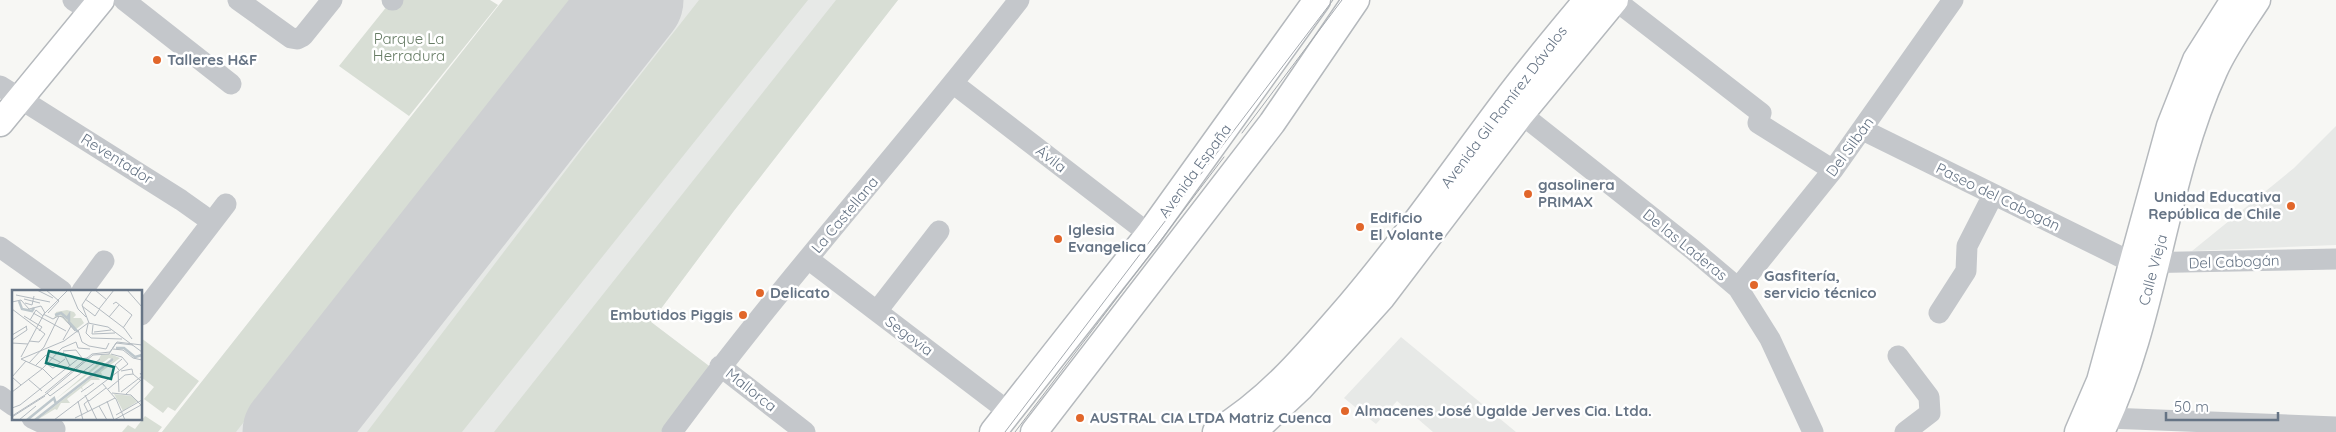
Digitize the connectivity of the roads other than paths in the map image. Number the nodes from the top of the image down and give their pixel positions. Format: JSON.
{"nodes":[{"id":1,"x":124,"y":0,"type":"edge"},
{"id":2,"x":238,"y":0,"type":"edge"},
{"id":3,"x":332,"y":0,"type":"edge"},
{"id":4,"x":1019,"y":0,"type":"edge"},
{"id":5,"x":1317,"y":0,"type":"edge"},
{"id":6,"x":1356,"y":0,"type":"edge"},
{"id":7,"x":1586,"y":0,"type":"edge"},
{"id":8,"x":1615,"y":0,"type":"edge"},
{"id":9,"x":1953,"y":0,"type":"edge"},
{"id":10,"x":2234,"y":0,"type":"edge"},
{"id":11,"x":2257,"y":0,"type":"edge"},
{"id":12,"x":88,"y":4,"type":"edge"},
{"id":13,"x":231,"y":84,"type":"dead end"},
{"id":14,"x":954,"y":84,"type":"junction"},
{"id":15,"x":10,"y":92,"type":"edge"},
{"id":16,"x":1513,"y":108,"type":"junction"},
{"id":17,"x":0,"y":123,"type":"edge"},
{"id":18,"x":1863,"y":130,"type":"junction"},
{"id":19,"x":1834,"y":170,"type":"junction"},
{"id":20,"x":1993,"y":195,"type":"junction"},
{"id":21,"x":226,"y":204,"type":"dead end"},
{"id":22,"x":212,"y":222,"type":"junction"},
{"id":23,"x":939,"y":231,"type":"dead end"},
{"id":24,"x":1148,"y":234,"type":"junction"},
{"id":25,"x":1414,"y":240,"type":"junction"},
{"id":26,"x":0,"y":247,"type":"edge"},
{"id":27,"x":808,"y":259,"type":"junction"},
{"id":28,"x":2336,"y":259,"type":"edge"},
{"id":29,"x":104,"y":261,"type":"dead end"},
{"id":30,"x":2144,"y":263,"type":"junction"},
{"id":31,"x":1738,"y":288,"type":"junction"},
{"id":32,"x":61,"y":290,"type":"edge"},
{"id":33,"x":83,"y":290,"type":"edge"},
{"id":34,"x":877,"y":311,"type":"junction"},
{"id":35,"x":1940,"y":313,"type":"dead end"},
{"id":36,"x":142,"y":314,"type":"edge"},
{"id":37,"x":1898,"y":356,"type":"dead end"},
{"id":38,"x":720,"y":366,"type":"junction"},
{"id":39,"x":0,"y":396,"type":"edge"},
{"id":40,"x":12,"y":405,"type":"edge"},
{"id":41,"x":36,"y":420,"type":"edge"},
{"id":42,"x":1001,"y":422,"type":"edge"},
{"id":43,"x":2104,"y":425,"type":"edge"},
{"id":44,"x":2164,"y":426,"type":"edge"},
{"id":45,"x":2336,"y":426,"type":"edge"},
{"id":46,"x":2313,"y":429,"type":"edge"},
{"id":47,"x":1037,"y":430,"type":"edge"},
{"id":48,"x":55,"y":431,"type":"edge"},
{"id":49,"x":672,"y":432,"type":"edge"},
{"id":50,"x":805,"y":432,"type":"edge"},
{"id":51,"x":1216,"y":432,"type":"edge"},
{"id":52,"x":1253,"y":432,"type":"edge"},
{"id":53,"x":1813,"y":432,"type":"edge"},
{"id":54,"x":1905,"y":432,"type":"edge"},
{"id":55,"x":2078,"y":432,"type":"edge"}],
"edges":[{"from":1,"to":13,"type":"street"},
{"from":2,"to":3,"type":"street"},
{"from":4,"to":14,"type":"street","name":"La Castellana"},
{"from":5,"to":24,"type":"main road","name":"Avenida España"},
{"from":6,"to":47,"type":"main road","name":"Avenida España"},
{"from":7,"to":16,"type":"main road","name":"Avenida Gil Ramírez Dávalos"},
{"from":8,"to":16,"type":"main road","name":"Avenida Gil Ramírez Dávalos"},
{"from":8,"to":19,"type":"street"},
{"from":9,"to":18,"type":"street","name":"Del Silbán"},
{"from":10,"to":30,"type":"main road","name":"Calle Vieja"},
{"from":11,"to":30,"type":"main road","name":"Calle Vieja"},
{"from":12,"to":15,"type":"main road"},
{"from":14,"to":24,"type":"street","name":"Ávila"},
{"from":14,"to":27,"type":"street","name":"La Castellana"},
{"from":15,"to":17,"type":"main road"},
{"from":15,"to":22,"type":"street","name":"Reventador"},
{"from":16,"to":25,"type":"main road","name":"Avenida Gil Ramírez Dávalos"},
{"from":16,"to":31,"type":"street","name":"De las Laderas"},
{"from":18,"to":19,"type":"street","name":"Del Silbán"},
{"from":18,"to":20,"type":"street","name":"Paseo del Cabogán"},
{"from":19,"to":31,"type":"street","name":"Del Silbán"},
{"from":20,"to":30,"type":"street","name":"Paseo del Cabogán"},
{"from":20,"to":35,"type":"street"},
{"from":21,"to":22,"type":"street"},
{"from":22,"to":36,"type":"street"},
{"from":23,"to":34,"type":"street"},
{"from":24,"to":42,"type":"main road","name":"Avenida España"},
{"from":25,"to":51,"type":"main road","name":"Avenida Gil Ramírez Dávalos"},
{"from":25,"to":52,"type":"main road","name":"Avenida Gil Ramírez Dávalos"},
{"from":26,"to":32,"type":"street"},
{"from":27,"to":34,"type":"street","name":"Segovia"},
{"from":27,"to":38,"type":"street","name":"La Castellana"},
{"from":28,"to":30,"type":"street","name":"Del Cabogán"},
{"from":29,"to":33,"type":"street"},
{"from":30,"to":43,"type":"main road","name":"Calle Vieja"},
{"from":30,"to":55,"type":"main road","name":"Calle Vieja"},
{"from":31,"to":53,"type":"street","name":"De las Laderas"},
{"from":34,"to":42,"type":"street","name":"Segovia"},
{"from":37,"to":54,"type":"street"},
{"from":38,"to":49,"type":"street","name":"La Castellana"},
{"from":38,"to":50,"type":"street","name":"Mallorca"},
{"from":39,"to":40,"type":"street"},
{"from":41,"to":48,"type":"street"},
{"from":43,"to":44,"type":"street"},
{"from":44,"to":46,"type":"street"},
{"from":45,"to":46,"type":"street"}]}
